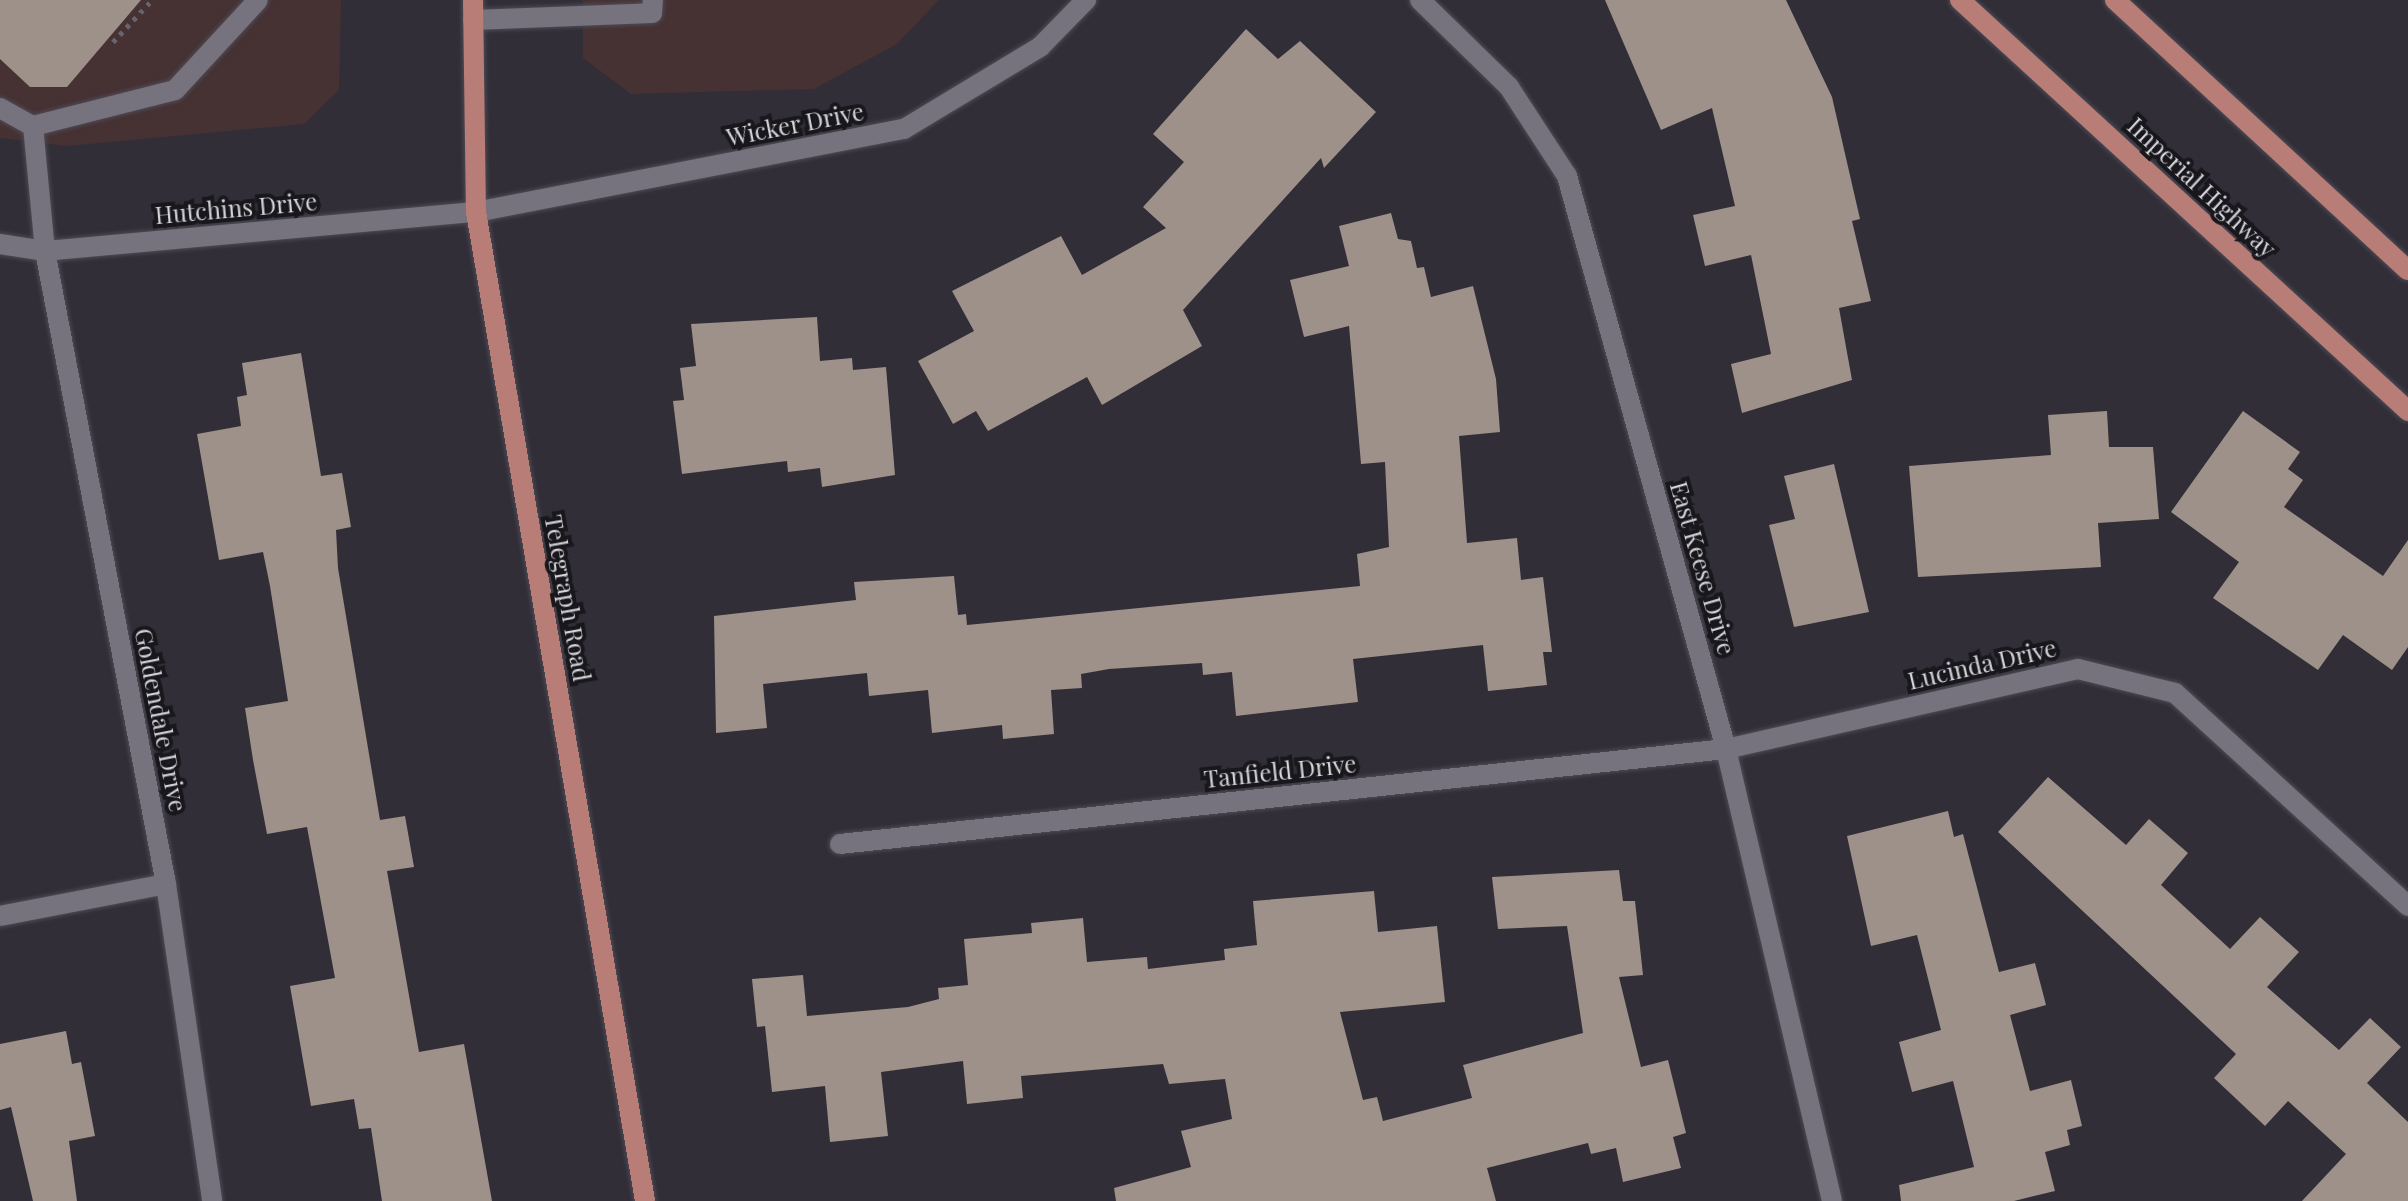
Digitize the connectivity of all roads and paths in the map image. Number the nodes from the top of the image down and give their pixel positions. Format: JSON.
{"nodes":[{"id":1,"x":152,"y":0,"type":"edge"},
{"id":2,"x":258,"y":0,"type":"edge"},
{"id":3,"x":653,"y":0,"type":"edge"},
{"id":4,"x":1086,"y":0,"type":"edge"},
{"id":5,"x":1420,"y":0,"type":"edge"},
{"id":6,"x":1960,"y":0,"type":"edge"},
{"id":7,"x":2115,"y":0,"type":"edge"},
{"id":8,"x":473,"y":10,"type":"edge"},
{"id":9,"x":113,"y":42,"type":"dead end"},
{"id":10,"x":0,"y":108,"type":"edge"},
{"id":11,"x":33,"y":126,"type":"junction"},
{"id":12,"x":476,"y":212,"type":"junction"},
{"id":13,"x":0,"y":244,"type":"edge"},
{"id":14,"x":45,"y":251,"type":"junction"},
{"id":15,"x":2408,"y":270,"type":"edge"},
{"id":16,"x":2408,"y":411,"type":"edge"},
{"id":17,"x":1726,"y":749,"type":"junction"},
{"id":18,"x":840,"y":844,"type":"dead end"},
{"id":19,"x":166,"y":884,"type":"junction"},
{"id":20,"x":2408,"y":906,"type":"edge"},
{"id":21,"x":0,"y":916,"type":"edge"},
{"id":22,"x":212,"y":1201,"type":"edge"},
{"id":23,"x":645,"y":1201,"type":"edge"},
{"id":24,"x":1832,"y":1201,"type":"edge"}],
"edges":[{"from":1,"to":9,"type":"path"},
{"from":2,"to":11,"type":"street"},
{"from":3,"to":8,"type":"street"},
{"from":4,"to":12,"type":"street","name":"Wicker Drive"},
{"from":5,"to":17,"type":"street","name":"East Keese Drive"},
{"from":6,"to":16,"type":"main road","name":"Imperial Highway"},
{"from":7,"to":15,"type":"main road"},
{"from":8,"to":12,"type":"main road","name":"Telegraph Road"},
{"from":10,"to":11,"type":"street"},
{"from":11,"to":14,"type":"street","name":"Goldendale Drive"},
{"from":12,"to":14,"type":"street","name":"Hutchins Drive"},
{"from":12,"to":23,"type":"main road","name":"Telegraph Road"},
{"from":13,"to":14,"type":"street","name":"Hutchins Drive"},
{"from":14,"to":19,"type":"street","name":"Goldendale Drive"},
{"from":17,"to":18,"type":"street","name":"Tanfield Drive"},
{"from":17,"to":20,"type":"street","name":"Lucinda Drive"},
{"from":17,"to":24,"type":"street","name":"East Keese Drive"},
{"from":19,"to":21,"type":"street"},
{"from":19,"to":22,"type":"street","name":"Goldendale Drive"}]}
